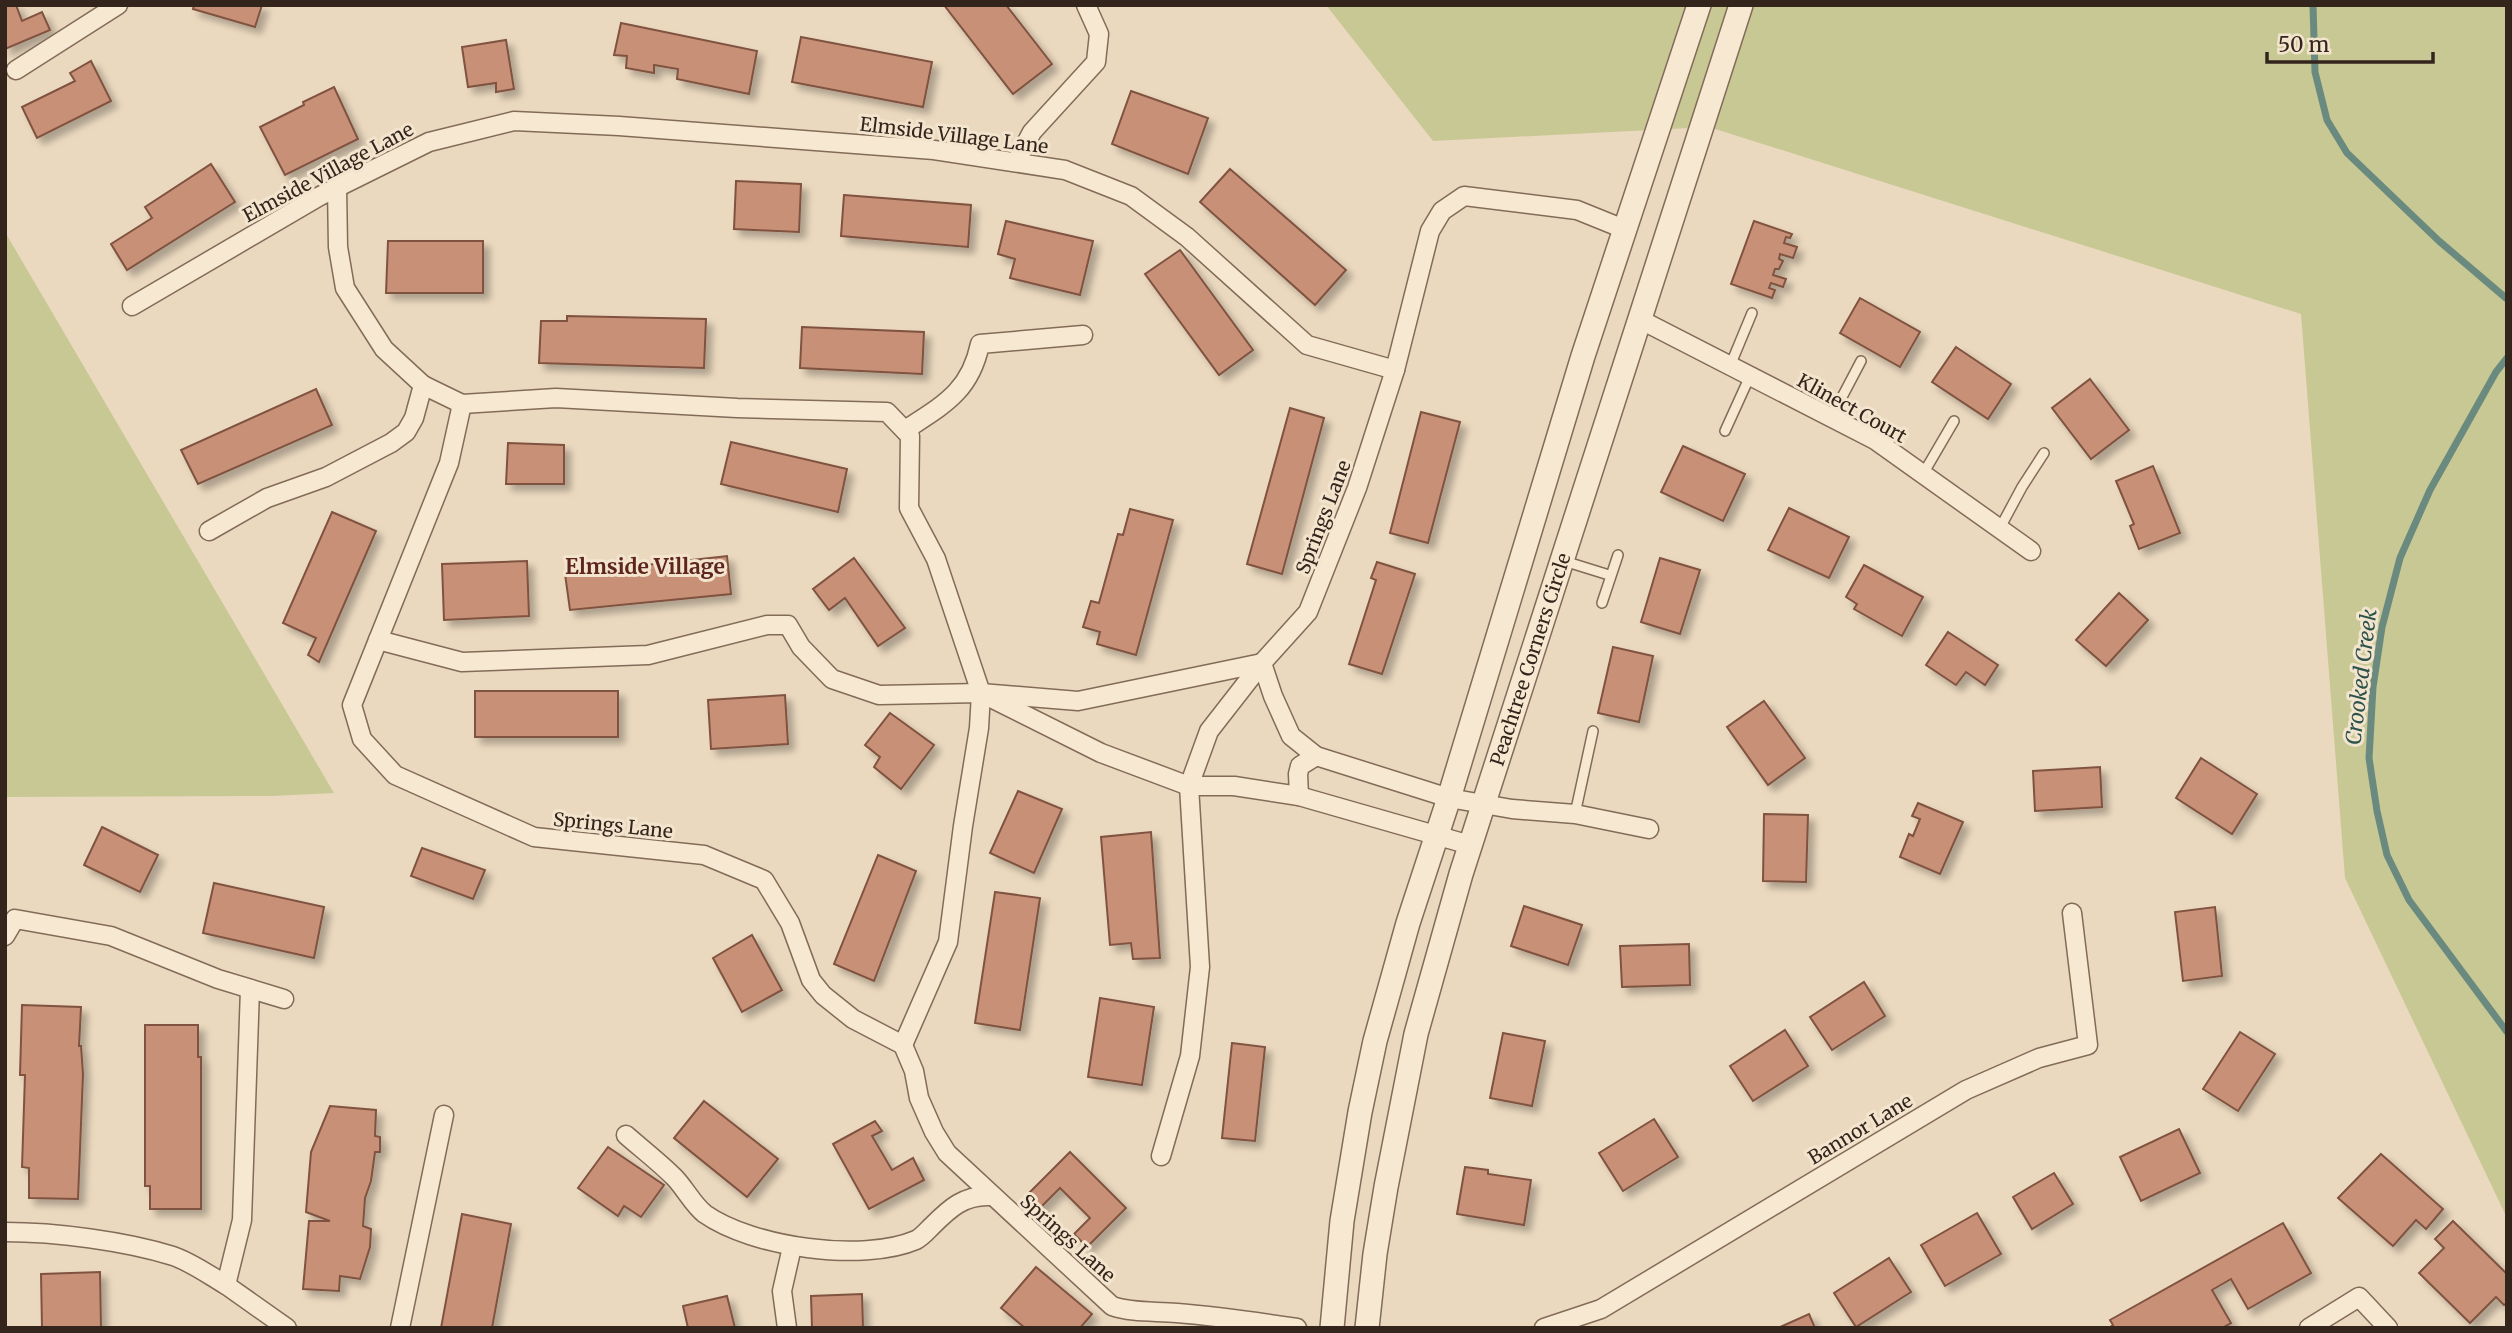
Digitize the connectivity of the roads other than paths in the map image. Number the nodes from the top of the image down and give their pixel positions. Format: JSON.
{"nodes":[{"id":1,"x":118,"y":5,"type":"edge"},
{"id":2,"x":1086,"y":5,"type":"edge"},
{"id":3,"x":1699,"y":5,"type":"edge"},
{"id":4,"x":1741,"y":5,"type":"edge"},
{"id":5,"x":16,"y":70,"type":"dead end"},
{"id":6,"x":1016,"y":162,"type":"junction"},
{"id":7,"x":337,"y":187,"type":"junction"},
{"id":8,"x":1624,"y":229,"type":"junction"},
{"id":9,"x":132,"y":306,"type":"dead end"},
{"id":10,"x":1752,"y":313,"type":"dead end"},
{"id":11,"x":1641,"y":320,"type":"junction"},
{"id":12,"x":1083,"y":335,"type":"dead end"},
{"id":13,"x":1861,"y":361,"type":"dead end"},
{"id":14,"x":1730,"y":366,"type":"junction"},
{"id":15,"x":1395,"y":370,"type":"junction"},
{"id":16,"x":1750,"y":376,"type":"junction"},
{"id":17,"x":422,"y":385,"type":"junction"},
{"id":18,"x":462,"y":404,"type":"junction"},
{"id":19,"x":1831,"y":418,"type":"junction"},
{"id":20,"x":1954,"y":421,"type":"dead end"},
{"id":21,"x":905,"y":430,"type":"junction"},
{"id":22,"x":1725,"y":431,"type":"dead end"},
{"id":23,"x":2044,"y":453,"type":"dead end"},
{"id":24,"x":1923,"y":474,"type":"junction"},
{"id":25,"x":2000,"y":528,"type":"junction"},
{"id":26,"x":209,"y":531,"type":"dead end"},
{"id":27,"x":2031,"y":551,"type":"dead end"},
{"id":28,"x":1618,"y":555,"type":"dead end"},
{"id":29,"x":1562,"y":561,"type":"junction"},
{"id":30,"x":1609,"y":575,"type":"junction"},
{"id":31,"x":1602,"y":603,"type":"dead end"},
{"id":32,"x":378,"y":640,"type":"junction"},
{"id":33,"x":1262,"y":663,"type":"junction"},
{"id":34,"x":981,"y":693,"type":"junction"},
{"id":35,"x":1594,"y":731,"type":"dead end"},
{"id":36,"x":1316,"y":756,"type":"junction"},
{"id":37,"x":1189,"y":786,"type":"junction"},
{"id":38,"x":1299,"y":796,"type":"junction"},
{"id":39,"x":1449,"y":799,"type":"junction"},
{"id":40,"x":1484,"y":803,"type":"junction"},
{"id":41,"x":1575,"y":814,"type":"junction"},
{"id":42,"x":1648,"y":829,"type":"dead end"},
{"id":43,"x":1435,"y":836,"type":"junction"},
{"id":44,"x":1470,"y":845,"type":"junction"},
{"id":45,"x":2072,"y":913,"type":"dead end"},
{"id":46,"x":5,"y":936,"type":"edge"},
{"id":47,"x":250,"y":989,"type":"junction"},
{"id":48,"x":284,"y":999,"type":"dead end"},
{"id":49,"x":903,"y":1045,"type":"junction"},
{"id":50,"x":444,"y":1115,"type":"dead end"},
{"id":51,"x":626,"y":1135,"type":"dead end"},
{"id":52,"x":1161,"y":1156,"type":"dead end"},
{"id":53,"x":990,"y":1196,"type":"junction"},
{"id":54,"x":5,"y":1232,"type":"edge"},
{"id":55,"x":792,"y":1247,"type":"junction"},
{"id":56,"x":226,"y":1285,"type":"junction"},
{"id":57,"x":1123,"y":1319,"type":"edge"},
{"id":58,"x":287,"y":1328,"type":"edge"},
{"id":59,"x":400,"y":1328,"type":"edge"},
{"id":60,"x":787,"y":1328,"type":"edge"},
{"id":61,"x":1297,"y":1328,"type":"edge"},
{"id":62,"x":1332,"y":1328,"type":"edge"},
{"id":63,"x":1367,"y":1328,"type":"edge"},
{"id":64,"x":1544,"y":1328,"type":"edge"},
{"id":65,"x":2309,"y":1328,"type":"edge"},
{"id":66,"x":2388,"y":1328,"type":"edge"}],
"edges":[{"from":1,"to":5,"type":"street"},
{"from":2,"to":6,"type":"street"},
{"from":3,"to":8,"type":"street","name":"Peachtree Corners Circle"},
{"from":4,"to":11,"type":"street","name":"Peachtree Corners Circle"},
{"from":6,"to":7,"type":"street","name":"Elmside Village Lane"},
{"from":6,"to":15,"type":"street","name":"Elmside Village Lane"},
{"from":7,"to":9,"type":"street","name":"Elmside Village Lane"},
{"from":7,"to":17,"type":"street"},
{"from":8,"to":15,"type":"street"},
{"from":8,"to":39,"type":"street","name":"Peachtree Corners Circle"},
{"from":10,"to":14,"type":"lane"},
{"from":11,"to":14,"type":"street","name":"Klinect Court"},
{"from":11,"to":29,"type":"street","name":"Peachtree Corners Circle"},
{"from":12,"to":21,"type":"street"},
{"from":13,"to":19,"type":"lane"},
{"from":14,"to":16,"type":"street","name":"Klinect Court"},
{"from":15,"to":33,"type":"street","name":"Springs Lane"},
{"from":16,"to":19,"type":"street","name":"Klinect Court"},
{"from":16,"to":22,"type":"lane"},
{"from":17,"to":18,"type":"street"},
{"from":17,"to":26,"type":"street"},
{"from":18,"to":21,"type":"street"},
{"from":18,"to":32,"type":"street","name":"Springs Lane"},
{"from":19,"to":24,"type":"street","name":"Klinect Court"},
{"from":20,"to":24,"type":"lane"},
{"from":21,"to":34,"type":"street"},
{"from":23,"to":25,"type":"lane"},
{"from":24,"to":25,"type":"street","name":"Klinect Court"},
{"from":25,"to":27,"type":"street","name":"Klinect Court"},
{"from":28,"to":30,"type":"lane"},
{"from":29,"to":30,"type":"lane"},
{"from":29,"to":40,"type":"street","name":"Peachtree Corners Circle"},
{"from":30,"to":31,"type":"lane"},
{"from":32,"to":34,"type":"street"},
{"from":32,"to":49,"type":"street","name":"Springs Lane"},
{"from":33,"to":34,"type":"street"},
{"from":33,"to":36,"type":"street"},
{"from":33,"to":37,"type":"street","name":"Springs Lane"},
{"from":34,"to":37,"type":"street"},
{"from":34,"to":49,"type":"street"},
{"from":35,"to":41,"type":"lane"},
{"from":36,"to":38,"type":"street"},
{"from":36,"to":39,"type":"street"},
{"from":37,"to":38,"type":"street"},
{"from":37,"to":52,"type":"street","name":"Springs Lane"},
{"from":38,"to":43,"type":"street"},
{"from":39,"to":40,"type":"street"},
{"from":39,"to":43,"type":"street","name":"Peachtree Corners Circle"},
{"from":40,"to":41,"type":"street"},
{"from":40,"to":44,"type":"street","name":"Peachtree Corners Circle"},
{"from":41,"to":42,"type":"street"},
{"from":43,"to":44,"type":"street"},
{"from":43,"to":62,"type":"street","name":"Peachtree Corners Circle"},
{"from":44,"to":63,"type":"street","name":"Peachtree Corners Circle"},
{"from":45,"to":64,"type":"street","name":"Bannor Lane"},
{"from":46,"to":47,"type":"street"},
{"from":47,"to":48,"type":"street"},
{"from":47,"to":56,"type":"street"},
{"from":49,"to":53,"type":"street","name":"Springs Lane"},
{"from":50,"to":59,"type":"street"},
{"from":51,"to":55,"type":"street"},
{"from":53,"to":55,"type":"street"},
{"from":53,"to":57,"type":"street","name":"Springs Lane"},
{"from":54,"to":56,"type":"street"},
{"from":55,"to":60,"type":"street"},
{"from":56,"to":58,"type":"street"},
{"from":57,"to":61,"type":"street","name":"Springs Lane"},
{"from":65,"to":66,"type":"street"}]}
